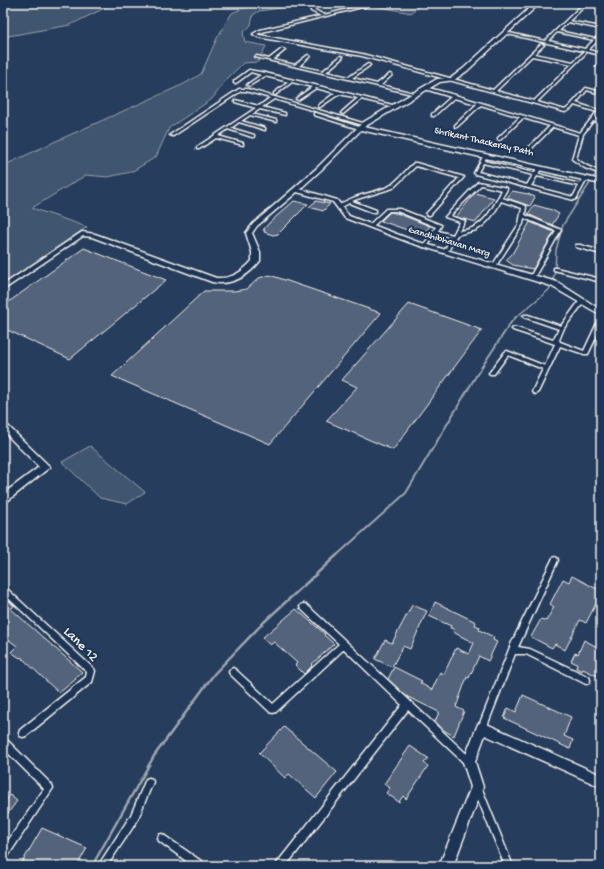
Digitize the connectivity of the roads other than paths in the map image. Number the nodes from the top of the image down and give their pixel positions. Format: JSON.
{"nodes":[{"id":1,"x":376,"y":3,"type":"edge"},
{"id":2,"x":538,"y":3,"type":"edge"},
{"id":3,"x":586,"y":3,"type":"edge"},
{"id":4,"x":312,"y":10,"type":"dead end"},
{"id":5,"x":324,"y":16,"type":"junction"},
{"id":6,"x":567,"y":21,"type":"junction"},
{"id":7,"x":601,"y":28,"type":"edge"},
{"id":8,"x":556,"y":31,"type":"junction"},
{"id":9,"x":505,"y":33,"type":"junction"},
{"id":10,"x":601,"y":36,"type":"edge"},
{"id":11,"x":597,"y":40,"type":"junction"},
{"id":12,"x":544,"y":43,"type":"junction"},
{"id":13,"x":283,"y":50,"type":"dead end"},
{"id":14,"x":585,"y":52,"type":"junction"},
{"id":15,"x":601,"y":54,"type":"edge"},
{"id":16,"x":532,"y":55,"type":"junction"},
{"id":17,"x":308,"y":56,"type":"dead end"},
{"id":18,"x":257,"y":57,"type":"dead end"},
{"id":19,"x":342,"y":57,"type":"dead end"},
{"id":20,"x":270,"y":60,"type":"junction"},
{"id":21,"x":574,"y":63,"type":"junction"},
{"id":22,"x":601,"y":63,"type":"edge"},
{"id":23,"x":368,"y":65,"type":"dead end"},
{"id":24,"x":296,"y":66,"type":"junction"},
{"id":25,"x":601,"y":67,"type":"edge"},
{"id":26,"x":324,"y":72,"type":"junction"},
{"id":27,"x":265,"y":74,"type":"junction"},
{"id":28,"x":390,"y":75,"type":"dead end"},
{"id":29,"x":350,"y":78,"type":"junction"},
{"id":30,"x":452,"y":78,"type":"junction"},
{"id":31,"x":292,"y":81,"type":"junction"},
{"id":32,"x":235,"y":82,"type":"dead end"},
{"id":33,"x":249,"y":85,"type":"dead end"},
{"id":34,"x":378,"y":85,"type":"junction"},
{"id":35,"x":316,"y":87,"type":"junction"},
{"id":36,"x":426,"y":88,"type":"junction"},
{"id":37,"x":494,"y":91,"type":"junction"},
{"id":38,"x":339,"y":92,"type":"junction"},
{"id":39,"x":601,"y":93,"type":"edge"},
{"id":40,"x":416,"y":94,"type":"junction"},
{"id":41,"x":454,"y":96,"type":"junction"},
{"id":42,"x":272,"y":97,"type":"junction"},
{"id":43,"x":360,"y":98,"type":"junction"},
{"id":44,"x":298,"y":99,"type":"dead end"},
{"id":45,"x":236,"y":101,"type":"dead end"},
{"id":46,"x":536,"y":102,"type":"junction"},
{"id":47,"x":480,"y":104,"type":"junction"},
{"id":48,"x":574,"y":104,"type":"junction"},
{"id":49,"x":320,"y":106,"type":"dead end"},
{"id":50,"x":394,"y":106,"type":"junction"},
{"id":51,"x":258,"y":107,"type":"junction"},
{"id":52,"x":343,"y":113,"type":"dead end"},
{"id":53,"x":599,"y":113,"type":"edge"},
{"id":54,"x":249,"y":114,"type":"junction"},
{"id":55,"x":284,"y":114,"type":"dead end"},
{"id":56,"x":330,"y":114,"type":"junction"},
{"id":57,"x":432,"y":114,"type":"dead end"},
{"id":58,"x":522,"y":117,"type":"junction"},
{"id":59,"x":326,"y":118,"type":"junction"},
{"id":60,"x":592,"y":120,"type":"junction"},
{"id":61,"x":238,"y":121,"type":"junction"},
{"id":62,"x":275,"y":121,"type":"dead end"},
{"id":63,"x":601,"y":122,"type":"edge"},
{"id":64,"x":456,"y":126,"type":"dead end"},
{"id":65,"x":552,"y":126,"type":"junction"},
{"id":66,"x":363,"y":127,"type":"junction"},
{"id":67,"x":228,"y":128,"type":"junction"},
{"id":68,"x":264,"y":129,"type":"dead end"},
{"id":69,"x":581,"y":134,"type":"junction"},
{"id":70,"x":172,"y":135,"type":"dead end"},
{"id":71,"x":254,"y":136,"type":"dead end"},
{"id":72,"x":216,"y":137,"type":"junction"},
{"id":73,"x":499,"y":139,"type":"dead end"},
{"id":74,"x":242,"y":144,"type":"dead end"},
{"id":75,"x":198,"y":148,"type":"dead end"},
{"id":76,"x":530,"y":148,"type":"dead end"},
{"id":77,"x":484,"y":159,"type":"junction"},
{"id":78,"x":537,"y":171,"type":"junction"},
{"id":79,"x":601,"y":173,"type":"edge"},
{"id":80,"x":601,"y":178,"type":"edge"},
{"id":81,"x":586,"y":180,"type":"junction"},
{"id":82,"x":601,"y":182,"type":"edge"},
{"id":83,"x":528,"y":187,"type":"junction"},
{"id":84,"x":295,"y":189,"type":"junction"},
{"id":85,"x":500,"y":199,"type":"junction"},
{"id":86,"x":348,"y":201,"type":"junction"},
{"id":87,"x":340,"y":206,"type":"junction"},
{"id":88,"x":374,"y":211,"type":"dead end"},
{"id":89,"x":428,"y":214,"type":"dead end"},
{"id":90,"x":523,"y":216,"type":"junction"},
{"id":91,"x":370,"y":226,"type":"junction"},
{"id":92,"x":436,"y":232,"type":"junction"},
{"id":93,"x":455,"y":236,"type":"junction"},
{"id":94,"x":425,"y":246,"type":"junction"},
{"id":95,"x":578,"y":246,"type":"dead end"},
{"id":96,"x":446,"y":252,"type":"junction"},
{"id":97,"x":601,"y":253,"type":"edge"},
{"id":98,"x":494,"y":266,"type":"junction"},
{"id":99,"x":556,"y":269,"type":"dead end"},
{"id":100,"x":532,"y":277,"type":"junction"},
{"id":101,"x":601,"y":281,"type":"edge"},
{"id":102,"x":3,"y":288,"type":"edge"},
{"id":103,"x":582,"y":301,"type":"junction"},
{"id":104,"x":601,"y":313,"type":"edge"},
{"id":105,"x":526,"y":316,"type":"dead end"},
{"id":106,"x":601,"y":321,"type":"edge"},
{"id":107,"x":562,"y":328,"type":"junction"},
{"id":108,"x":516,"y":329,"type":"dead end"},
{"id":109,"x":558,"y":344,"type":"junction"},
{"id":110,"x":546,"y":368,"type":"junction"},
{"id":111,"x":492,"y":374,"type":"dead end"},
{"id":112,"x":535,"y":392,"type":"dead end"},
{"id":113,"x":3,"y":426,"type":"edge"},
{"id":114,"x":3,"y":499,"type":"edge"},
{"id":115,"x":555,"y":560,"type":"dead end"},
{"id":116,"x":3,"y":589,"type":"edge"},
{"id":117,"x":304,"y":607,"type":"dead end"},
{"id":118,"x":344,"y":644,"type":"junction"},
{"id":119,"x":513,"y":650,"type":"junction"},
{"id":120,"x":233,"y":672,"type":"dead end"},
{"id":121,"x":586,"y":680,"type":"dead end"},
{"id":122,"x":407,"y":705,"type":"junction"},
{"id":123,"x":482,"y":728,"type":"junction"},
{"id":124,"x":23,"y":733,"type":"dead end"},
{"id":125,"x":3,"y":742,"type":"edge"},
{"id":126,"x":469,"y":762,"type":"junction"},
{"id":127,"x":601,"y":781,"type":"edge"},
{"id":128,"x":149,"y":782,"type":"dead end"},
{"id":129,"x":478,"y":788,"type":"junction"},
{"id":130,"x":162,"y":838,"type":"dead end"},
{"id":131,"x":3,"y":856,"type":"edge"},
{"id":132,"x":102,"y":866,"type":"edge"},
{"id":133,"x":201,"y":866,"type":"edge"},
{"id":134,"x":280,"y":866,"type":"edge"},
{"id":135,"x":446,"y":866,"type":"edge"},
{"id":136,"x":509,"y":866,"type":"edge"}],
"edges":[{"from":1,"to":5,"type":"street"},
{"from":2,"to":9,"type":"street"},
{"from":3,"to":6,"type":"street"},
{"from":4,"to":5,"type":"street"},
{"from":5,"to":30,"type":"street"},
{"from":6,"to":7,"type":"street"},
{"from":6,"to":8,"type":"street"},
{"from":8,"to":11,"type":"street"},
{"from":8,"to":12,"type":"street"},
{"from":9,"to":12,"type":"street"},
{"from":9,"to":30,"type":"street"},
{"from":10,"to":11,"type":"street"},
{"from":11,"to":14,"type":"street"},
{"from":12,"to":14,"type":"street"},
{"from":12,"to":16,"type":"street"},
{"from":13,"to":20,"type":"street"},
{"from":14,"to":15,"type":"street"},
{"from":14,"to":21,"type":"street"},
{"from":16,"to":21,"type":"street"},
{"from":16,"to":37,"type":"street"},
{"from":17,"to":24,"type":"street"},
{"from":18,"to":20,"type":"street"},
{"from":19,"to":26,"type":"street"},
{"from":20,"to":24,"type":"street"},
{"from":21,"to":46,"type":"street"},
{"from":22,"to":25,"type":"street"},
{"from":23,"to":29,"type":"street"},
{"from":24,"to":26,"type":"street"},
{"from":26,"to":29,"type":"street"},
{"from":27,"to":31,"type":"street"},
{"from":27,"to":32,"type":"street"},
{"from":27,"to":33,"type":"street"},
{"from":28,"to":34,"type":"street"},
{"from":29,"to":34,"type":"street"},
{"from":30,"to":36,"type":"street"},
{"from":30,"to":37,"type":"street"},
{"from":31,"to":35,"type":"street"},
{"from":31,"to":42,"type":"street"},
{"from":34,"to":40,"type":"street"},
{"from":35,"to":38,"type":"street"},
{"from":35,"to":44,"type":"street"},
{"from":36,"to":40,"type":"street"},
{"from":36,"to":41,"type":"street"},
{"from":37,"to":46,"type":"street"},
{"from":38,"to":43,"type":"street"},
{"from":38,"to":49,"type":"street"},
{"from":39,"to":48,"type":"street"},
{"from":40,"to":50,"type":"street"},
{"from":41,"to":47,"type":"street"},
{"from":41,"to":57,"type":"street"},
{"from":42,"to":51,"type":"street"},
{"from":42,"to":56,"type":"street"},
{"from":42,"to":59,"type":"street"},
{"from":42,"to":70,"type":"street"},
{"from":43,"to":50,"type":"street"},
{"from":43,"to":52,"type":"street"},
{"from":45,"to":51,"type":"street"},
{"from":46,"to":48,"type":"street"},
{"from":47,"to":58,"type":"street"},
{"from":47,"to":64,"type":"street"},
{"from":48,"to":53,"type":"street"},
{"from":50,"to":66,"type":"street"},
{"from":51,"to":54,"type":"street"},
{"from":51,"to":55,"type":"street"},
{"from":53,"to":60,"type":"street"},
{"from":54,"to":61,"type":"street"},
{"from":54,"to":62,"type":"street"},
{"from":56,"to":59,"type":"street"},
{"from":56,"to":66,"type":"street"},
{"from":58,"to":65,"type":"street"},
{"from":58,"to":73,"type":"street"},
{"from":59,"to":66,"type":"street"},
{"from":60,"to":63,"type":"street"},
{"from":60,"to":69,"type":"street"},
{"from":61,"to":67,"type":"street"},
{"from":61,"to":68,"type":"street"},
{"from":65,"to":69,"type":"street"},
{"from":65,"to":76,"type":"street"},
{"from":66,"to":77,"type":"street","name":"Shrikant Thackeray Path"},
{"from":66,"to":81,"type":"street","name":"Shrikant Thackeray Path"},
{"from":66,"to":84,"type":"street"},
{"from":67,"to":71,"type":"street"},
{"from":67,"to":72,"type":"street"},
{"from":69,"to":79,"type":"street"},
{"from":72,"to":74,"type":"street"},
{"from":72,"to":75,"type":"street"},
{"from":77,"to":78,"type":"street","name":"Shrikant Thackeray Path"},
{"from":77,"to":83,"type":"street"},
{"from":78,"to":81,"type":"street","name":"Shrikant Thackeray Path"},
{"from":78,"to":83,"type":"street"},
{"from":80,"to":81,"type":"street","name":"Shrikant Thackeray Path"},
{"from":81,"to":82,"type":"street","name":"Shrikant Thackeray Path"},
{"from":81,"to":83,"type":"street"},
{"from":84,"to":87,"type":"street","name":"Gandhibhavan Marg"},
{"from":84,"to":102,"type":"street"},
{"from":85,"to":90,"type":"street"},
{"from":85,"to":93,"type":"street"},
{"from":85,"to":93,"type":"street"},
{"from":86,"to":87,"type":"street"},
{"from":86,"to":88,"type":"street"},
{"from":86,"to":89,"type":"street"},
{"from":87,"to":91,"type":"street","name":"Gandhibhavan Marg"},
{"from":90,"to":98,"type":"street"},
{"from":90,"to":100,"type":"street"},
{"from":91,"to":92,"type":"street"},
{"from":91,"to":94,"type":"street","name":"Gandhibhavan Marg"},
{"from":92,"to":93,"type":"street"},
{"from":92,"to":94,"type":"street"},
{"from":93,"to":96,"type":"street"},
{"from":94,"to":96,"type":"street","name":"Gandhibhavan Marg"},
{"from":95,"to":97,"type":"street"},
{"from":96,"to":98,"type":"street","name":"Gandhibhavan Marg"},
{"from":98,"to":100,"type":"street","name":"Gandhibhavan Marg"},
{"from":99,"to":101,"type":"street"},
{"from":100,"to":103,"type":"street","name":"Gandhibhavan Marg"},
{"from":103,"to":104,"type":"street","name":"Gandhibhavan Marg"},
{"from":103,"to":107,"type":"street"},
{"from":105,"to":107,"type":"street"},
{"from":106,"to":109,"type":"street"},
{"from":107,"to":109,"type":"street"},
{"from":108,"to":109,"type":"street"},
{"from":109,"to":110,"type":"street"},
{"from":110,"to":111,"type":"street"},
{"from":110,"to":112,"type":"street"},
{"from":113,"to":114,"type":"street"},
{"from":115,"to":119,"type":"street"},
{"from":116,"to":124,"type":"street","name":"Lane 12"},
{"from":117,"to":118,"type":"street"},
{"from":118,"to":120,"type":"street"},
{"from":118,"to":122,"type":"street"},
{"from":119,"to":121,"type":"street"},
{"from":119,"to":123,"type":"street"},
{"from":122,"to":126,"type":"street"},
{"from":122,"to":134,"type":"street"},
{"from":123,"to":126,"type":"street"},
{"from":123,"to":127,"type":"street"},
{"from":125,"to":131,"type":"street"},
{"from":126,"to":129,"type":"street"},
{"from":128,"to":132,"type":"street"},
{"from":129,"to":135,"type":"street"},
{"from":129,"to":136,"type":"street"},
{"from":130,"to":133,"type":"street"}]}
